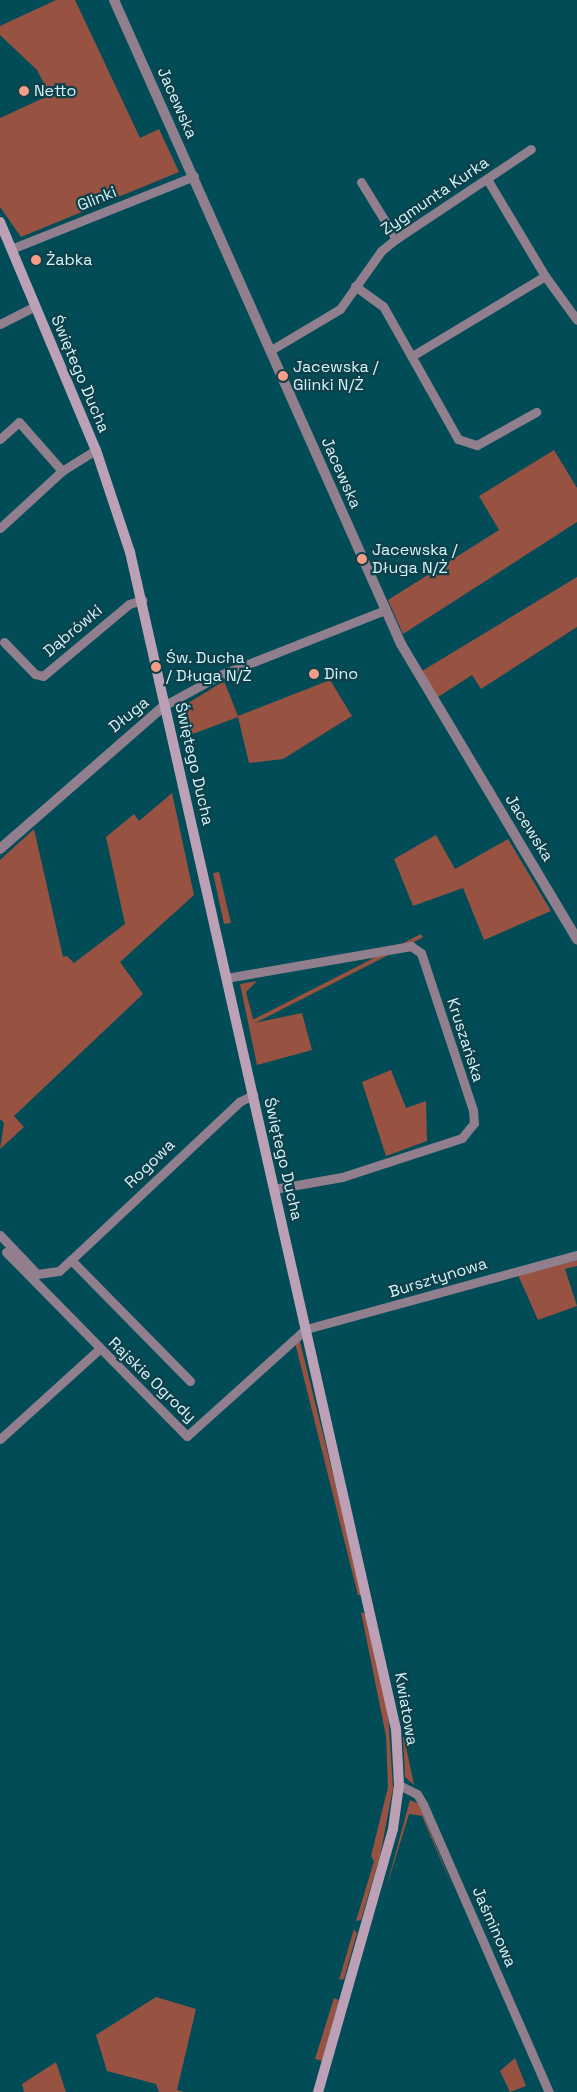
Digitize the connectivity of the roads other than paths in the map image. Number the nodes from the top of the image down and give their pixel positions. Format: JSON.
{"nodes":[{"id":1,"x":114,"y":0,"type":"edge"},
{"id":2,"x":531,"y":149,"type":"dead end"},
{"id":3,"x":194,"y":176,"type":"junction"},
{"id":4,"x":487,"y":180,"type":"junction"},
{"id":5,"x":361,"y":182,"type":"dead end"},
{"id":6,"x":0,"y":222,"type":"edge"},
{"id":7,"x":396,"y":239,"type":"junction"},
{"id":8,"x":11,"y":249,"type":"junction"},
{"id":9,"x":545,"y":276,"type":"junction"},
{"id":10,"x":355,"y":286,"type":"junction"},
{"id":11,"x":35,"y":306,"type":"junction"},
{"id":12,"x":577,"y":320,"type":"edge"},
{"id":13,"x":0,"y":324,"type":"edge"},
{"id":14,"x":271,"y":350,"type":"junction"},
{"id":15,"x":412,"y":356,"type":"junction"},
{"id":16,"x":536,"y":412,"type":"dead end"},
{"id":17,"x":0,"y":439,"type":"edge"},
{"id":18,"x":96,"y":450,"type":"junction"},
{"id":19,"x":62,"y":471,"type":"junction"},
{"id":20,"x":0,"y":528,"type":"edge"},
{"id":21,"x":142,"y":600,"type":"junction"},
{"id":22,"x":385,"y":610,"type":"junction"},
{"id":23,"x":4,"y":642,"type":"dead end"},
{"id":24,"x":165,"y":705,"type":"junction"},
{"id":25,"x":0,"y":849,"type":"edge"},
{"id":26,"x":577,"y":939,"type":"edge"},
{"id":27,"x":226,"y":978,"type":"junction"},
{"id":28,"x":253,"y":1095,"type":"junction"},
{"id":29,"x":274,"y":1189,"type":"junction"},
{"id":30,"x":0,"y":1235,"type":"edge"},
{"id":31,"x":6,"y":1252,"type":"dead end"},
{"id":32,"x":577,"y":1254,"type":"edge"},
{"id":33,"x":71,"y":1260,"type":"junction"},
{"id":34,"x":306,"y":1329,"type":"junction"},
{"id":35,"x":98,"y":1350,"type":"junction"},
{"id":36,"x":190,"y":1381,"type":"dead end"},
{"id":37,"x":0,"y":1440,"type":"edge"},
{"id":38,"x":399,"y":1785,"type":"junction"},
{"id":39,"x":318,"y":2092,"type":"edge"},
{"id":40,"x":550,"y":2092,"type":"edge"}],
"edges":[{"from":1,"to":3,"type":"street","name":"Jacewska"},
{"from":2,"to":4,"type":"street","name":"Zygmunta Kurka"},
{"from":3,"to":8,"type":"street","name":"Glinki"},
{"from":3,"to":14,"type":"street","name":"Jacewska"},
{"from":4,"to":7,"type":"street","name":"Zygmunta Kurka"},
{"from":4,"to":9,"type":"street"},
{"from":5,"to":7,"type":"street"},
{"from":6,"to":8,"type":"main road","name":"Świętego Ducha"},
{"from":7,"to":10,"type":"street","name":"Zygmunta Kurka"},
{"from":8,"to":11,"type":"main road","name":"Świętego Ducha"},
{"from":9,"to":12,"type":"street"},
{"from":9,"to":15,"type":"street"},
{"from":10,"to":14,"type":"street","name":"Zygmunta Kurka"},
{"from":10,"to":15,"type":"street"},
{"from":11,"to":13,"type":"street"},
{"from":11,"to":18,"type":"main road","name":"Świętego Ducha"},
{"from":14,"to":22,"type":"street","name":"Jacewska"},
{"from":15,"to":16,"type":"street"},
{"from":17,"to":19,"type":"street"},
{"from":18,"to":19,"type":"street"},
{"from":18,"to":21,"type":"main road","name":"Świętego Ducha"},
{"from":19,"to":20,"type":"street"},
{"from":21,"to":23,"type":"street","name":"Dąbrówki"},
{"from":21,"to":24,"type":"main road","name":"Świętego Ducha"},
{"from":22,"to":24,"type":"street","name":"Długa"},
{"from":22,"to":26,"type":"street","name":"Jacewska"},
{"from":24,"to":25,"type":"street","name":"Długa"},
{"from":24,"to":27,"type":"main road","name":"Świętego Ducha"},
{"from":27,"to":28,"type":"main road","name":"Świętego Ducha"},
{"from":27,"to":29,"type":"street","name":"Kruszańska"},
{"from":28,"to":29,"type":"main road","name":"Świętego Ducha"},
{"from":28,"to":33,"type":"street","name":"Rogowa"},
{"from":29,"to":34,"type":"main road","name":"Świętego Ducha"},
{"from":30,"to":33,"type":"street","name":"Rogowa"},
{"from":31,"to":35,"type":"street","name":"Rajskie Ogrody"},
{"from":32,"to":34,"type":"street","name":"Bursztynowa"},
{"from":33,"to":36,"type":"street"},
{"from":34,"to":35,"type":"street","name":"Rajskie Ogrody"},
{"from":34,"to":38,"type":"main road","name":"Kwiatowa"},
{"from":35,"to":37,"type":"street"},
{"from":38,"to":39,"type":"main road","name":"Kwiatowa"},
{"from":38,"to":40,"type":"street","name":"Jaśminowa"}]}
